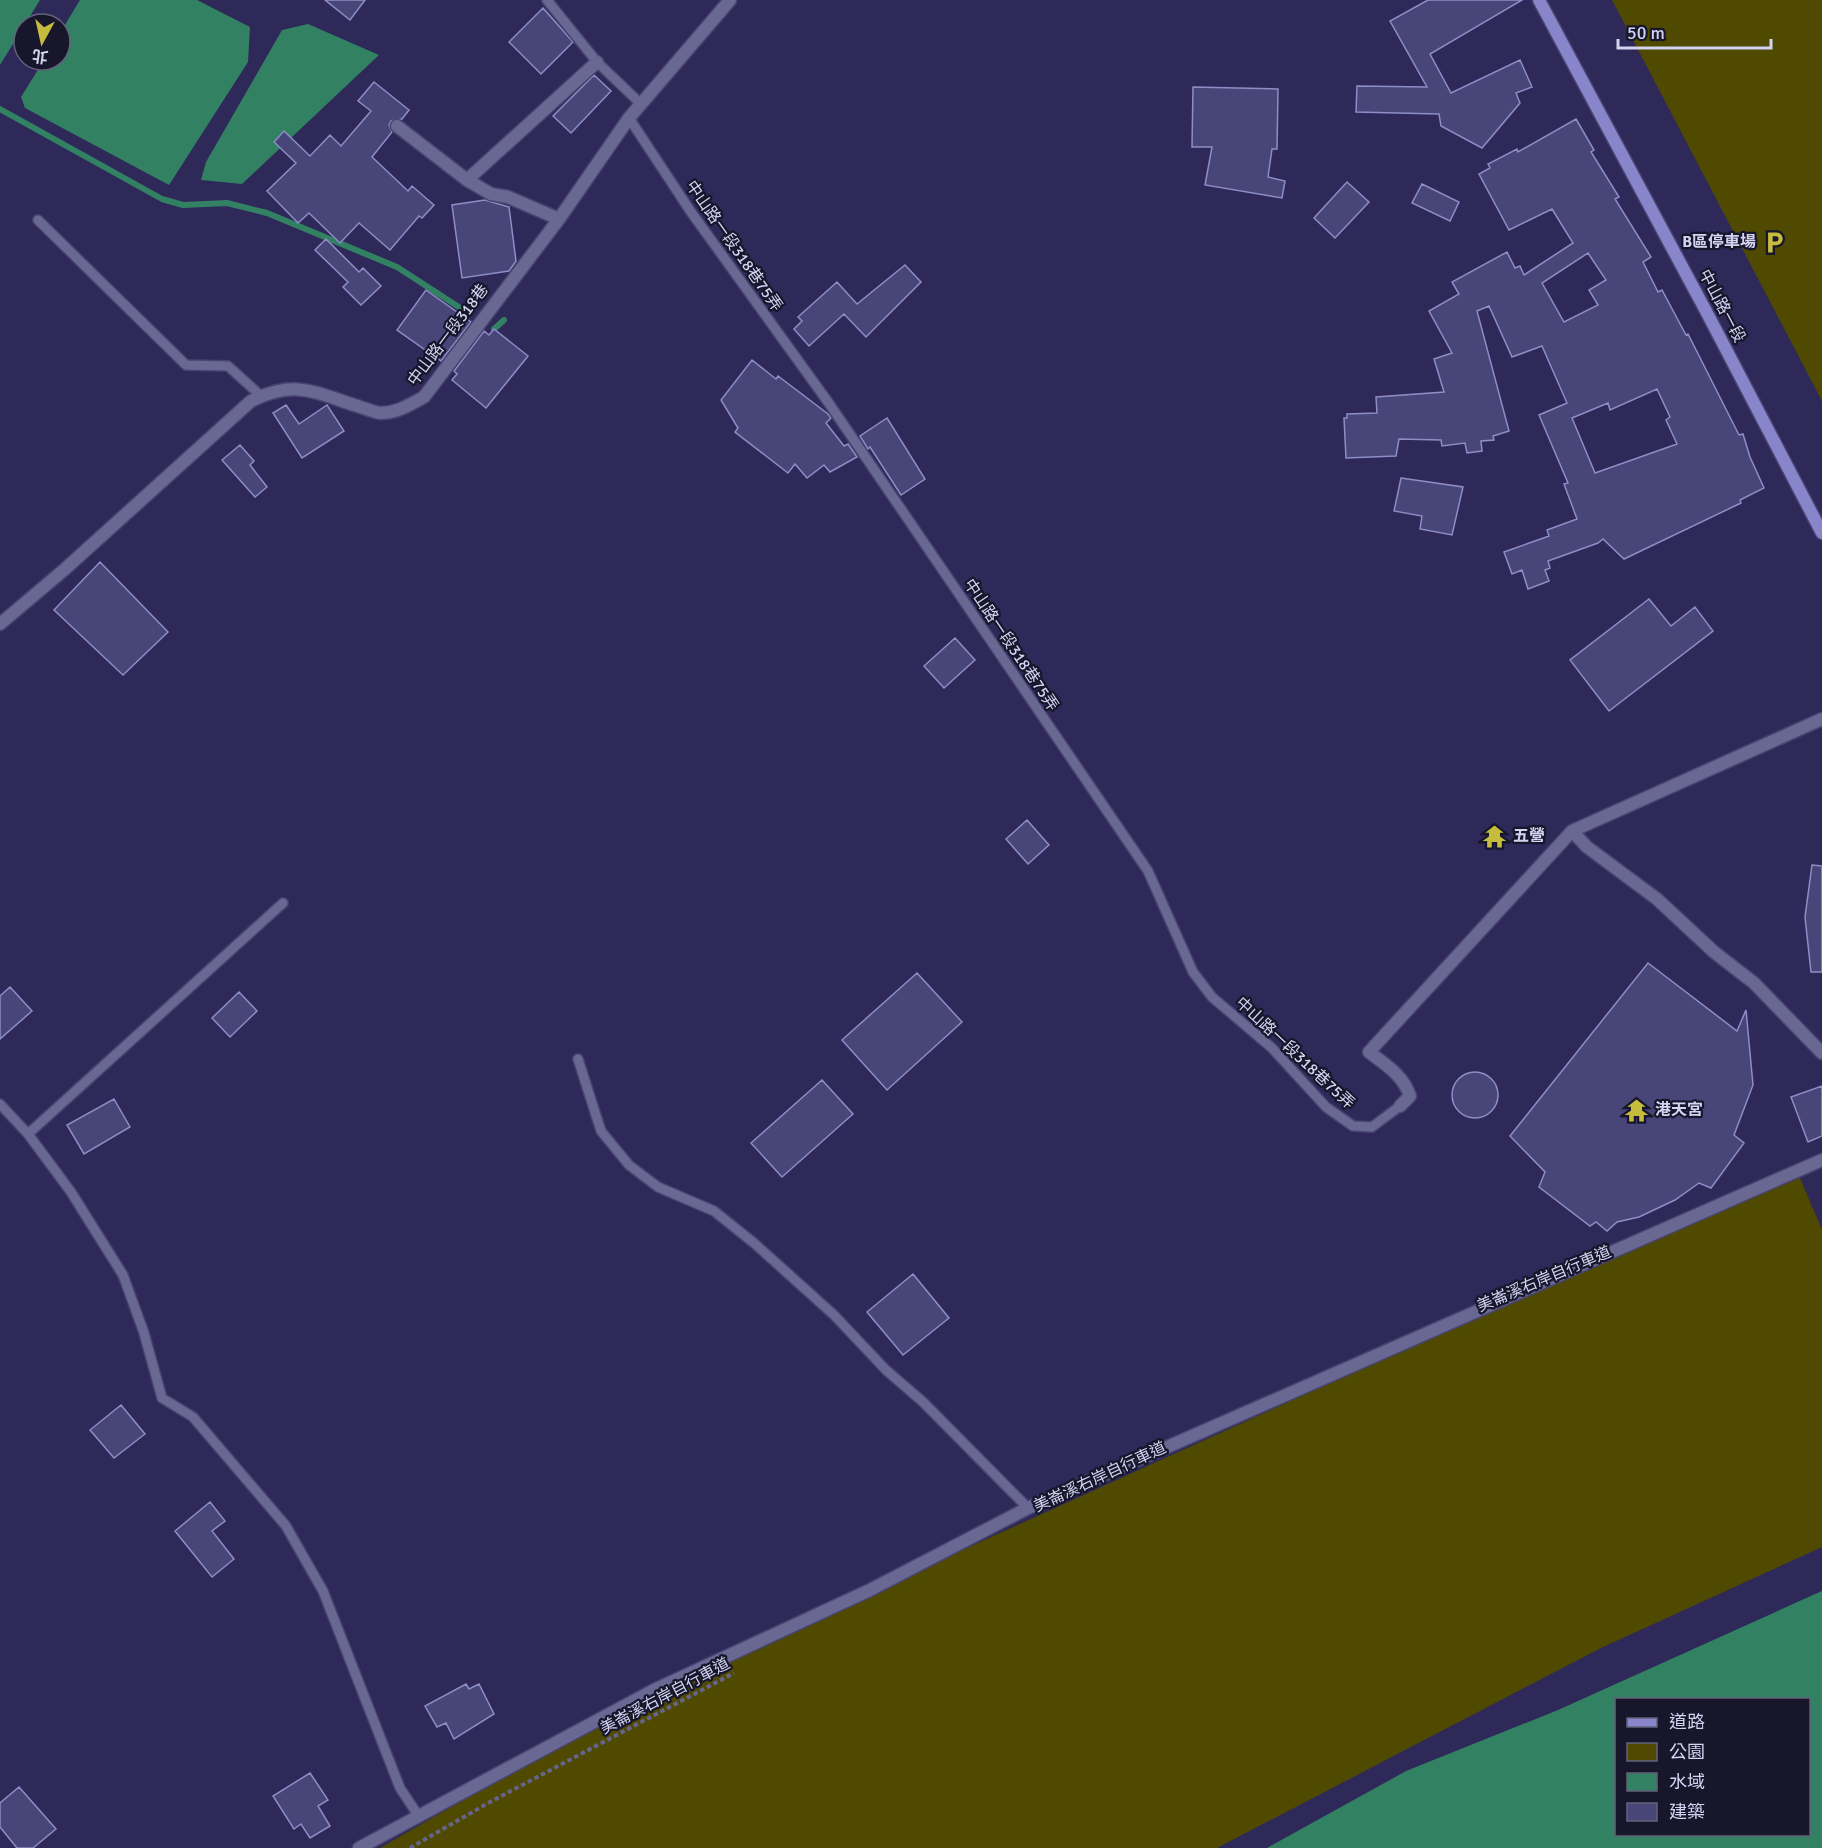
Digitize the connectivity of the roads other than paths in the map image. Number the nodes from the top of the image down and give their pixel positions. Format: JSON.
{"nodes":[{"id":1,"x":547,"y":0,"type":"edge"},
{"id":2,"x":730,"y":0,"type":"edge"},
{"id":3,"x":1539,"y":0,"type":"edge"},
{"id":4,"x":597,"y":62,"type":"junction"},
{"id":5,"x":640,"y":103,"type":"junction"},
{"id":6,"x":629,"y":118,"type":"junction"},
{"id":7,"x":397,"y":126,"type":"dead end"},
{"id":8,"x":467,"y":180,"type":"junction"},
{"id":9,"x":560,"y":219,"type":"junction"},
{"id":10,"x":38,"y":220,"type":"dead end"},
{"id":11,"x":261,"y":396,"type":"junction"},
{"id":12,"x":1822,"y":533,"type":"edge"},
{"id":13,"x":0,"y":624,"type":"edge"},
{"id":14,"x":1822,"y":719,"type":"edge"},
{"id":15,"x":1572,"y":831,"type":"junction"},
{"id":16,"x":283,"y":903,"type":"dead end"},
{"id":17,"x":1822,"y":1053,"type":"edge"},
{"id":18,"x":578,"y":1059,"type":"dead end"},
{"id":19,"x":0,"y":1104,"type":"edge"},
{"id":20,"x":1400,"y":1106,"type":"joint"},
{"id":21,"x":28,"y":1134,"type":"junction"},
{"id":22,"x":1822,"y":1160,"type":"edge"},
{"id":23,"x":1028,"y":1508,"type":"junction"},
{"id":24,"x":418,"y":1815,"type":"junction"},
{"id":25,"x":358,"y":1848,"type":"edge"}],
"edges":[{"from":1,"to":4,"type":"lane"},
{"from":2,"to":5,"type":"street","name":"中山路一段318巷"},
{"from":3,"to":12,"type":"street","name":"中山路一段"},
{"from":4,"to":5,"type":"lane"},
{"from":4,"to":8,"type":"street"},
{"from":5,"to":6,"type":"street","name":"中山路一段318巷"},
{"from":6,"to":9,"type":"street","name":"中山路一段318巷"},
{"from":6,"to":20,"type":"lane","name":"中山路一段318巷75弄"},
{"from":7,"to":8,"type":"street"},
{"from":8,"to":9,"type":"street"},
{"from":9,"to":11,"type":"street","name":"中山路一段318巷"},
{"from":10,"to":11,"type":"lane"},
{"from":11,"to":13,"type":"street","name":"中山路一段318巷"},
{"from":14,"to":15,"type":"street"},
{"from":15,"to":17,"type":"street"},
{"from":15,"to":20,"type":"street"},
{"from":16,"to":21,"type":"lane"},
{"from":18,"to":23,"type":"lane"},
{"from":19,"to":21,"type":"lane"},
{"from":21,"to":24,"type":"lane"},
{"from":22,"to":23,"type":"street"},
{"from":23,"to":24,"type":"street"},
{"from":24,"to":25,"type":"street"}]}
